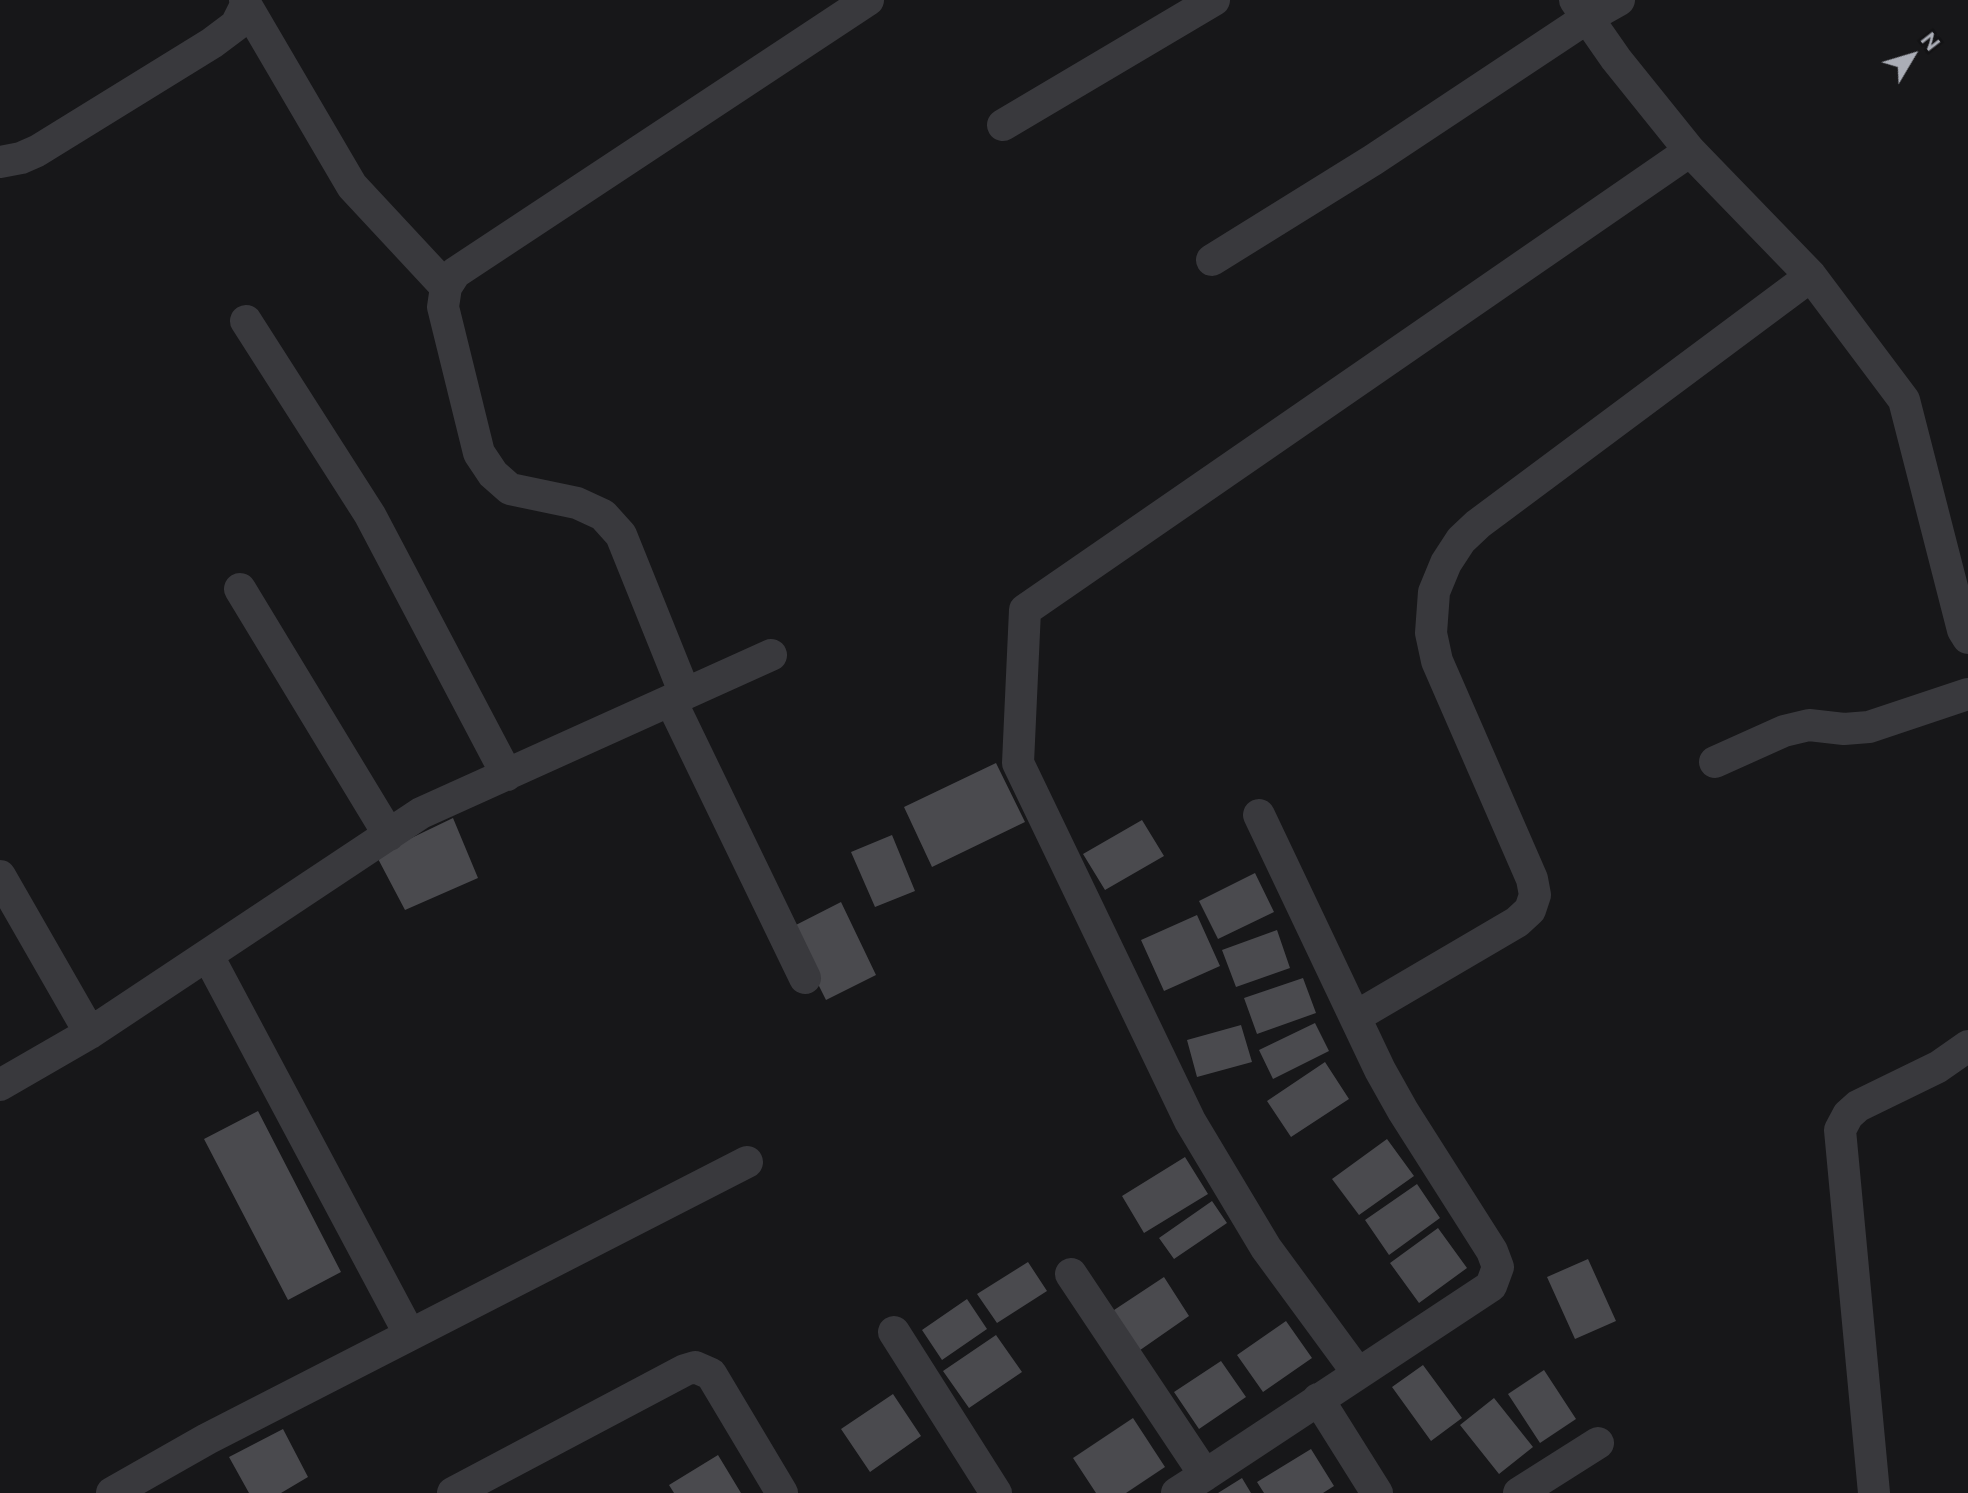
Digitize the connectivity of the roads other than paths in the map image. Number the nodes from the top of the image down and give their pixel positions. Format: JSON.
{"nodes":[{"id":1,"x":868,"y":0,"type":"edge"},
{"id":2,"x":1214,"y":0,"type":"edge"},
{"id":3,"x":1619,"y":0,"type":"edge"},
{"id":4,"x":245,"y":3,"type":"edge"},
{"id":5,"x":1581,"y":9,"type":"edge"},
{"id":6,"x":1003,"y":125,"type":"dead end"},
{"id":7,"x":1690,"y":151,"type":"junction"},
{"id":8,"x":0,"y":162,"type":"edge"},
{"id":9,"x":1212,"y":260,"type":"dead end"},
{"id":10,"x":1811,"y":276,"type":"junction"},
{"id":11,"x":446,"y":287,"type":"junction"},
{"id":12,"x":246,"y":321,"type":"dead end"},
{"id":13,"x":240,"y":589,"type":"dead end"},
{"id":14,"x":1968,"y":638,"type":"edge"},
{"id":15,"x":771,"y":655,"type":"dead end"},
{"id":16,"x":1968,"y":694,"type":"edge"},
{"id":17,"x":678,"y":697,"type":"junction"},
{"id":18,"x":1715,"y":762,"type":"dead end"},
{"id":19,"x":507,"y":775,"type":"junction"},
{"id":20,"x":1259,"y":815,"type":"dead end"},
{"id":21,"x":389,"y":835,"type":"junction"},
{"id":22,"x":0,"y":876,"type":"edge"},
{"id":23,"x":208,"y":956,"type":"junction"},
{"id":24,"x":805,"y":978,"type":"dead end"},
{"id":25,"x":1355,"y":1017,"type":"junction"},
{"id":26,"x":90,"y":1033,"type":"junction"},
{"id":27,"x":1968,"y":1046,"type":"edge"},
{"id":28,"x":0,"y":1085,"type":"edge"},
{"id":29,"x":747,"y":1162,"type":"dead end"},
{"id":30,"x":1071,"y":1274,"type":"dead end"},
{"id":31,"x":894,"y":1332,"type":"dead end"},
{"id":32,"x":410,"y":1335,"type":"junction"},
{"id":33,"x":1357,"y":1372,"type":"junction"},
{"id":34,"x":1318,"y":1399,"type":"junction"},
{"id":35,"x":1598,"y":1443,"type":"dead end"},
{"id":36,"x":1205,"y":1475,"type":"junction"},
{"id":37,"x":112,"y":1493,"type":"edge"},
{"id":38,"x":453,"y":1493,"type":"edge"},
{"id":39,"x":782,"y":1493,"type":"edge"},
{"id":40,"x":996,"y":1493,"type":"edge"},
{"id":41,"x":1177,"y":1493,"type":"edge"},
{"id":42,"x":1377,"y":1493,"type":"edge"},
{"id":43,"x":1519,"y":1493,"type":"edge"},
{"id":44,"x":1874,"y":1493,"type":"edge"}],
"edges":[{"from":1,"to":11,"type":"street"},
{"from":2,"to":6,"type":"street"},
{"from":3,"to":5,"type":"street"},
{"from":4,"to":8,"type":"street"},
{"from":4,"to":11,"type":"street"},
{"from":5,"to":7,"type":"street"},
{"from":5,"to":9,"type":"street"},
{"from":7,"to":10,"type":"street"},
{"from":7,"to":33,"type":"street"},
{"from":10,"to":14,"type":"street"},
{"from":10,"to":25,"type":"street"},
{"from":11,"to":17,"type":"street"},
{"from":12,"to":19,"type":"street"},
{"from":13,"to":21,"type":"street"},
{"from":15,"to":17,"type":"street"},
{"from":16,"to":18,"type":"street"},
{"from":17,"to":19,"type":"street"},
{"from":17,"to":24,"type":"street"},
{"from":19,"to":21,"type":"street"},
{"from":20,"to":25,"type":"street"},
{"from":21,"to":23,"type":"street"},
{"from":22,"to":26,"type":"street"},
{"from":23,"to":26,"type":"street"},
{"from":23,"to":32,"type":"street"},
{"from":25,"to":33,"type":"street"},
{"from":26,"to":28,"type":"street"},
{"from":27,"to":44,"type":"street"},
{"from":29,"to":32,"type":"street"},
{"from":30,"to":36,"type":"street"},
{"from":31,"to":40,"type":"street"},
{"from":32,"to":37,"type":"street"},
{"from":33,"to":34,"type":"street"},
{"from":34,"to":36,"type":"street"},
{"from":34,"to":42,"type":"street"},
{"from":35,"to":43,"type":"street"},
{"from":36,"to":41,"type":"street"},
{"from":38,"to":39,"type":"street"}]}
